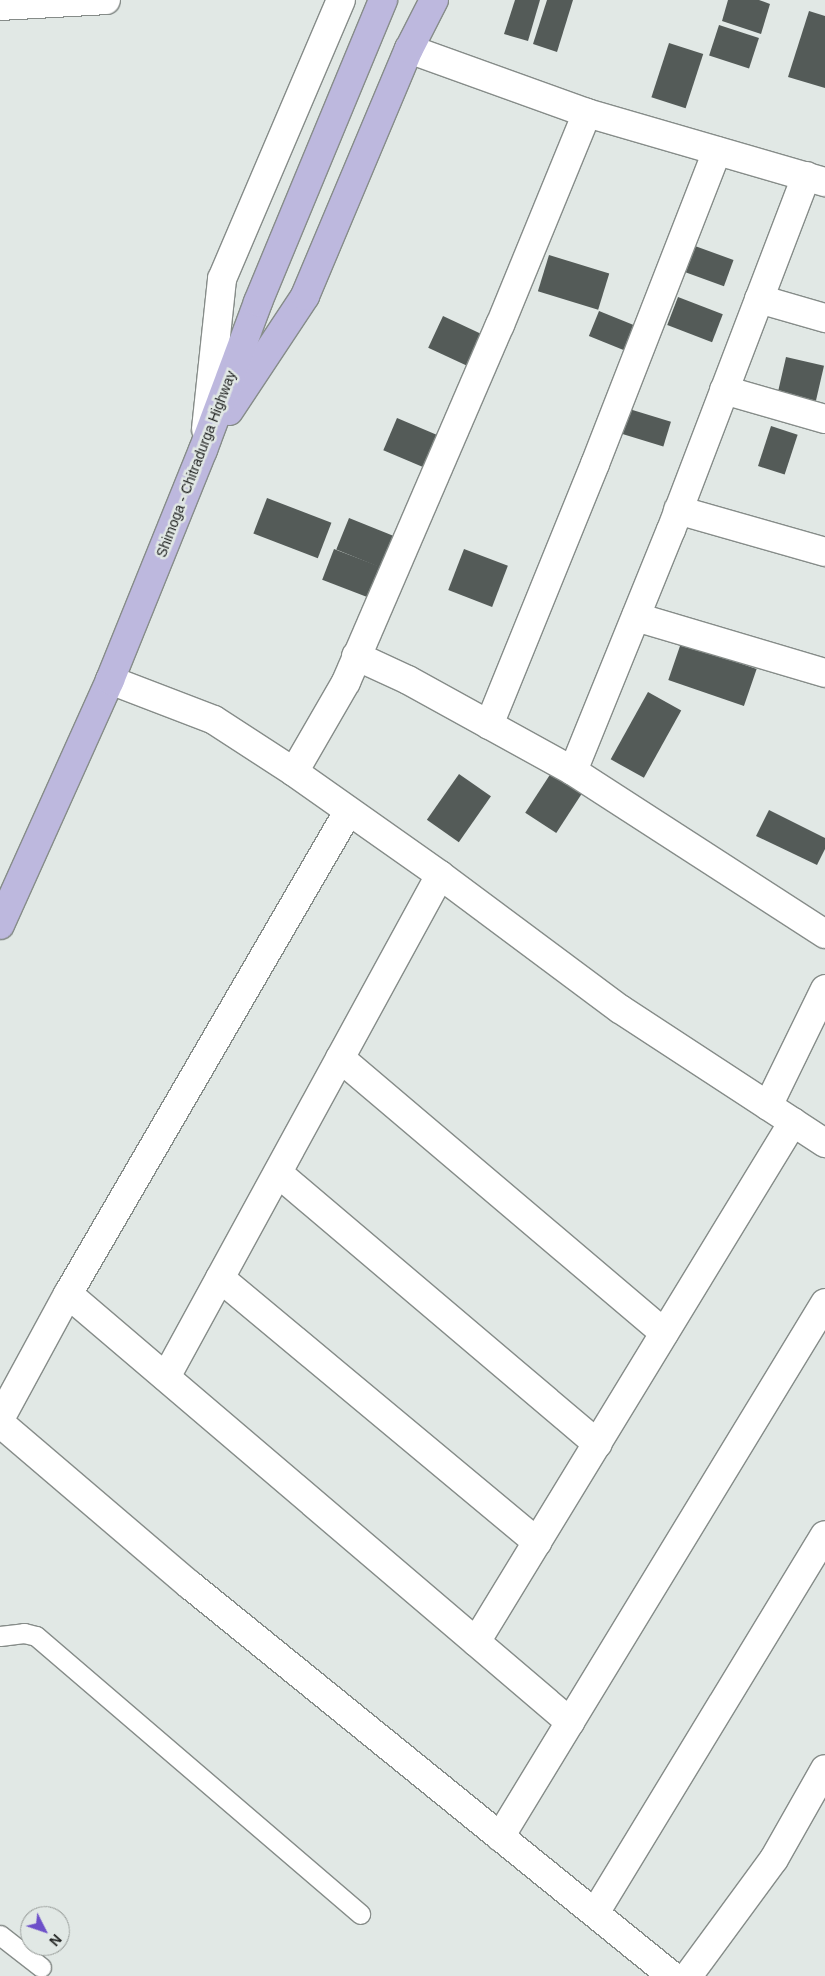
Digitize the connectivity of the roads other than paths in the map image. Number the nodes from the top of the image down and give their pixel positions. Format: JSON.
{"nodes":[{"id":1,"x":106,"y":0,"type":"edge"},
{"id":2,"x":341,"y":0,"type":"edge"},
{"id":3,"x":383,"y":0,"type":"edge"},
{"id":4,"x":434,"y":0,"type":"edge"},
{"id":5,"x":0,"y":6,"type":"edge"},
{"id":6,"x":409,"y":49,"type":"junction"},
{"id":7,"x":587,"y":113,"type":"junction"},
{"id":8,"x":717,"y":151,"type":"junction"},
{"id":9,"x":816,"y":179,"type":"edge"},
{"id":10,"x":759,"y":299,"type":"junction"},
{"id":11,"x":825,"y":318,"type":"edge"},
{"id":12,"x":724,"y":390,"type":"junction"},
{"id":13,"x":825,"y":419,"type":"edge"},
{"id":14,"x":203,"y":450,"type":"junction"},
{"id":15,"x":678,"y":510,"type":"junction"},
{"id":16,"x":825,"y":552,"type":"edge"},
{"id":17,"x":636,"y":617,"type":"junction"},
{"id":18,"x":356,"y":656,"type":"junction"},
{"id":19,"x":825,"y":673,"type":"edge"},
{"id":20,"x":110,"y":680,"type":"junction"},
{"id":21,"x":489,"y":725,"type":"junction"},
{"id":22,"x":573,"y":771,"type":"junction"},
{"id":23,"x":294,"y":772,"type":"junction"},
{"id":24,"x":348,"y":812,"type":"junction"},
{"id":25,"x":440,"y":875,"type":"junction"},
{"id":26,"x":0,"y":925,"type":"edge"},
{"id":27,"x":825,"y":934,"type":"edge"},
{"id":28,"x":825,"y":989,"type":"edge"},
{"id":29,"x":340,"y":1058,"type":"junction"},
{"id":30,"x":768,"y":1106,"type":"junction"},
{"id":31,"x":793,"y":1122,"type":"junction"},
{"id":32,"x":825,"y":1143,"type":"edge"},
{"id":33,"x":278,"y":1173,"type":"junction"},
{"id":34,"x":220,"y":1278,"type":"junction"},
{"id":35,"x":68,"y":1294,"type":"junction"},
{"id":36,"x":825,"y":1303,"type":"edge"},
{"id":37,"x":664,"y":1333,"type":"junction"},
{"id":38,"x":166,"y":1377,"type":"junction"},
{"id":39,"x":0,"y":1419,"type":"edge"},
{"id":40,"x":0,"y":1423,"type":"edge"},
{"id":41,"x":597,"y":1444,"type":"junction"},
{"id":42,"x":825,"y":1535,"type":"edge"},
{"id":43,"x":537,"y":1542,"type":"junction"},
{"id":44,"x":0,"y":1636,"type":"edge"},
{"id":45,"x":476,"y":1642,"type":"junction"},
{"id":46,"x":570,"y":1722,"type":"junction"},
{"id":47,"x":825,"y":1769,"type":"edge"},
{"id":48,"x":500,"y":1837,"type":"junction"},
{"id":49,"x":595,"y":1913,"type":"junction"},
{"id":50,"x":360,"y":1914,"type":"dead end"},
{"id":51,"x":0,"y":1935,"type":"edge"},
{"id":52,"x":41,"y":1967,"type":"dead end"},
{"id":53,"x":672,"y":1976,"type":"edge"},
{"id":54,"x":688,"y":1976,"type":"edge"}],
"edges":[{"from":1,"to":5,"type":"street"},
{"from":2,"to":14,"type":"street"},
{"from":3,"to":14,"type":"main road","name":"Shimoga - Chitradurga Highway"},
{"from":4,"to":6,"type":"main road"},
{"from":6,"to":7,"type":"street"},
{"from":6,"to":14,"type":"main road"},
{"from":7,"to":8,"type":"street"},
{"from":7,"to":18,"type":"street"},
{"from":8,"to":9,"type":"street"},
{"from":8,"to":21,"type":"street"},
{"from":9,"to":10,"type":"street"},
{"from":10,"to":11,"type":"street"},
{"from":10,"to":12,"type":"street"},
{"from":12,"to":13,"type":"street"},
{"from":12,"to":15,"type":"street"},
{"from":14,"to":20,"type":"main road","name":"Shimoga - Chitradurga Highway"},
{"from":15,"to":16,"type":"street"},
{"from":15,"to":17,"type":"street"},
{"from":17,"to":19,"type":"street"},
{"from":17,"to":22,"type":"street"},
{"from":18,"to":21,"type":"street"},
{"from":18,"to":23,"type":"street"},
{"from":20,"to":23,"type":"street"},
{"from":20,"to":26,"type":"main road","name":"Shimoga - Chitradurga Highway"},
{"from":21,"to":22,"type":"street"},
{"from":22,"to":27,"type":"street"},
{"from":23,"to":24,"type":"street"},
{"from":24,"to":25,"type":"street"},
{"from":24,"to":35,"type":"street"},
{"from":25,"to":29,"type":"street"},
{"from":25,"to":30,"type":"street"},
{"from":28,"to":30,"type":"street"},
{"from":29,"to":33,"type":"street"},
{"from":29,"to":37,"type":"street"},
{"from":30,"to":31,"type":"street"},
{"from":31,"to":32,"type":"street"},
{"from":31,"to":37,"type":"street"},
{"from":33,"to":34,"type":"street"},
{"from":33,"to":41,"type":"street"},
{"from":34,"to":38,"type":"street"},
{"from":34,"to":43,"type":"street"},
{"from":35,"to":38,"type":"street"},
{"from":35,"to":39,"type":"street"},
{"from":36,"to":46,"type":"street"},
{"from":37,"to":41,"type":"street"},
{"from":38,"to":45,"type":"street"},
{"from":40,"to":48,"type":"street"},
{"from":41,"to":43,"type":"street"},
{"from":42,"to":49,"type":"street"},
{"from":43,"to":45,"type":"street"},
{"from":44,"to":50,"type":"lane"},
{"from":45,"to":46,"type":"street"},
{"from":46,"to":48,"type":"street"},
{"from":47,"to":54,"type":"street"},
{"from":48,"to":49,"type":"street"},
{"from":49,"to":53,"type":"street"},
{"from":51,"to":52,"type":"lane"}]}
